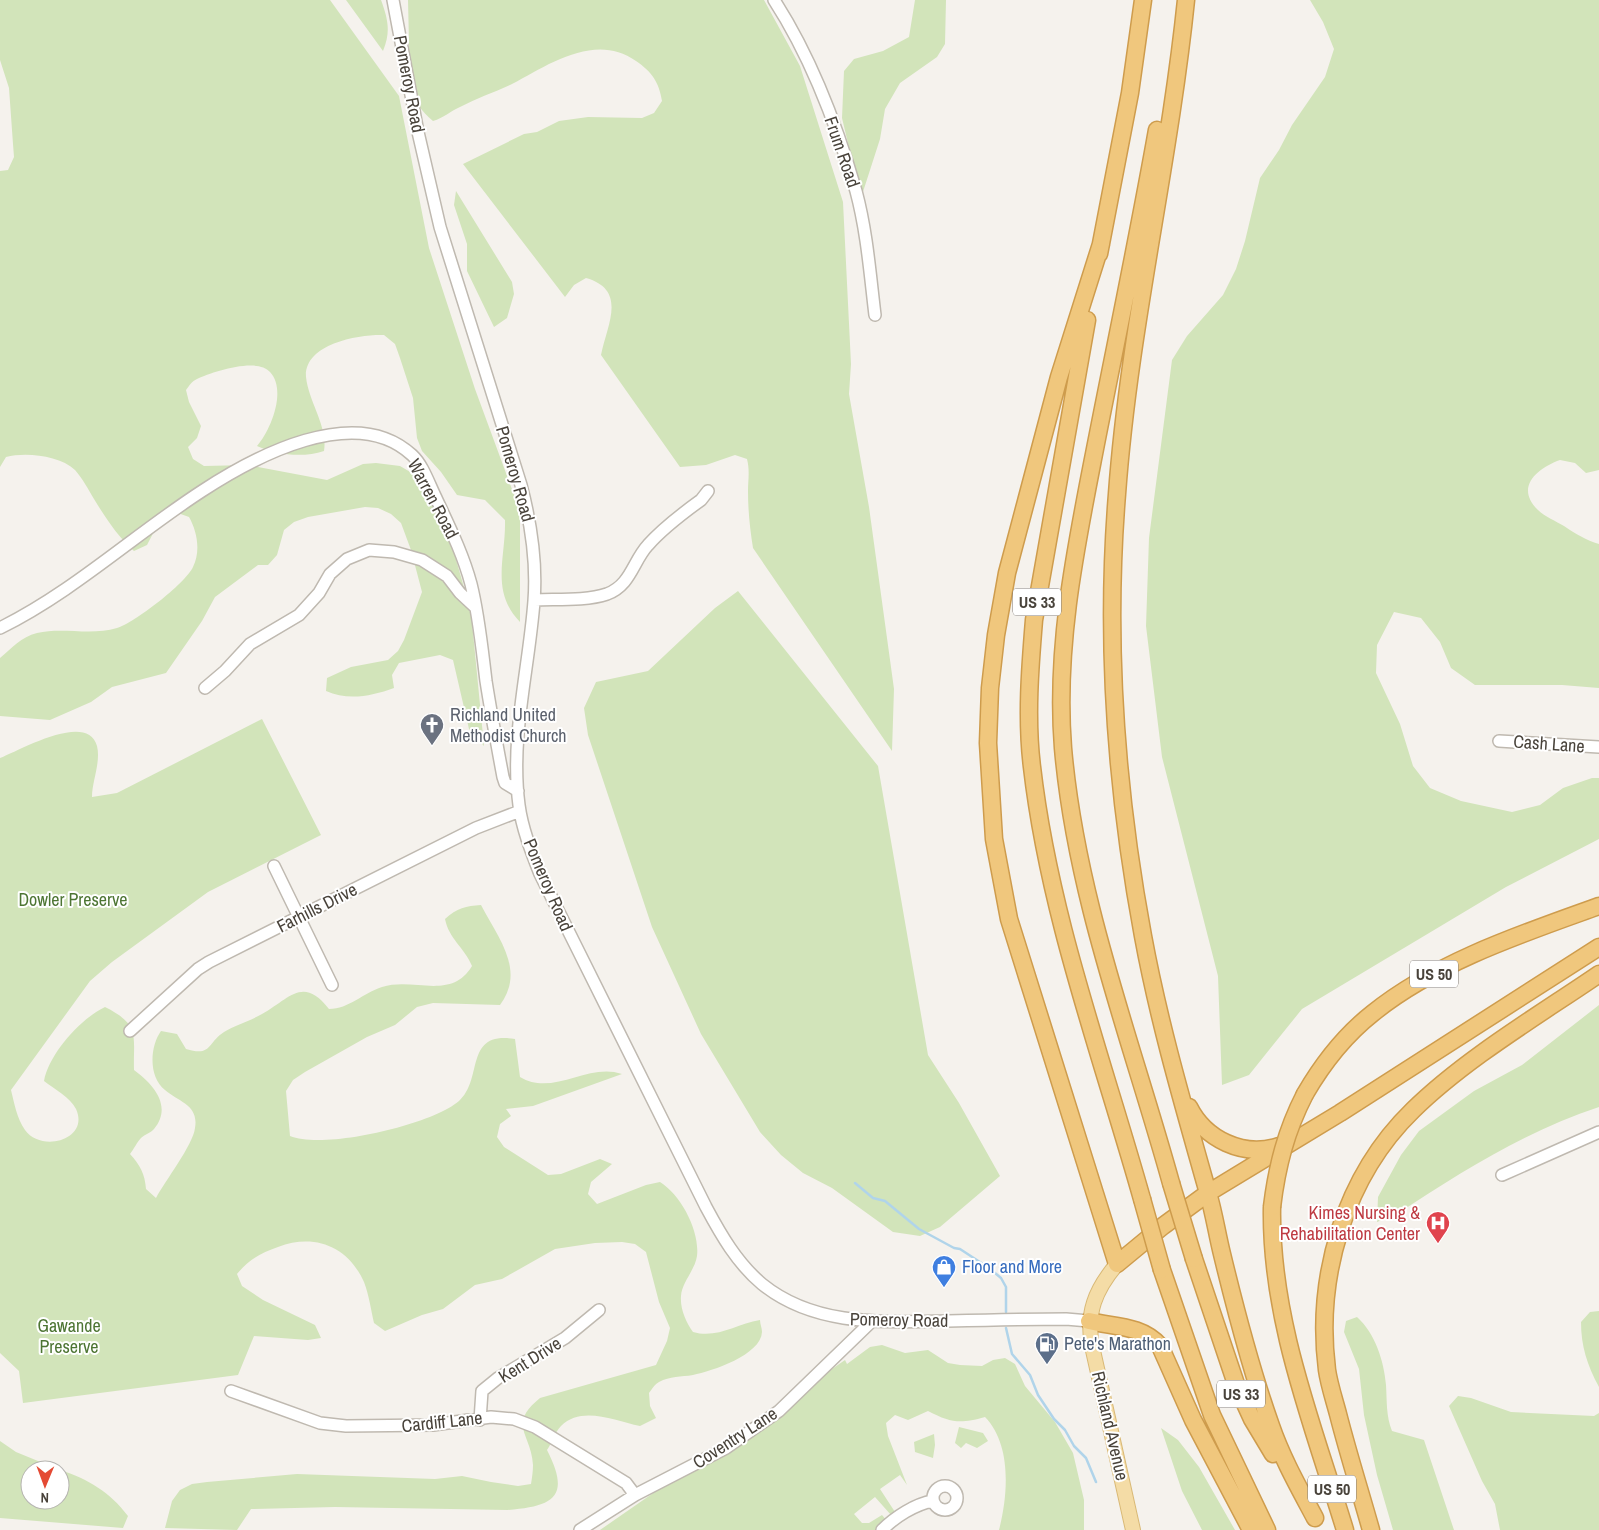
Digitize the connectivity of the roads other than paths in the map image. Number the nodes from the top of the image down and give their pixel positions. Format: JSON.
{"nodes":[{"id":1,"x":393,"y":0,"type":"edge"},
{"id":2,"x":774,"y":0,"type":"edge"},
{"id":3,"x":1143,"y":0,"type":"edge"},
{"id":4,"x":1177,"y":0,"type":"edge"},
{"id":5,"x":1186,"y":0,"type":"edge"},
{"id":6,"x":1101,"y":244,"type":"junction"},
{"id":7,"x":875,"y":315,"type":"dead end"},
{"id":8,"x":708,"y":491,"type":"dead end"},
{"id":9,"x":535,"y":600,"type":"junction"},
{"id":10,"x":475,"y":607,"type":"junction"},
{"id":11,"x":0,"y":628,"type":"edge"},
{"id":12,"x":205,"y":688,"type":"dead end"},
{"id":13,"x":1498,"y":741,"type":"dead end"},
{"id":14,"x":1599,"y":747,"type":"edge"},
{"id":15,"x":518,"y":791,"type":"junction"},
{"id":16,"x":520,"y":811,"type":"junction"},
{"id":17,"x":274,"y":866,"type":"dead end"},
{"id":18,"x":1599,"y":906,"type":"edge"},
{"id":19,"x":298,"y":918,"type":"junction"},
{"id":20,"x":1599,"y":947,"type":"edge"},
{"id":21,"x":1599,"y":959,"type":"edge"},
{"id":22,"x":1599,"y":974,"type":"edge"},
{"id":23,"x":332,"y":985,"type":"dead end"},
{"id":24,"x":130,"y":1031,"type":"dead end"},
{"id":25,"x":1469,"y":1031,"type":"junction"},
{"id":26,"x":1181,"y":1091,"type":"junction"},
{"id":27,"x":1599,"y":1132,"type":"edge"},
{"id":28,"x":1291,"y":1142,"type":"junction"},
{"id":29,"x":1502,"y":1175,"type":"dead end"},
{"id":30,"x":1208,"y":1193,"type":"junction"},
{"id":31,"x":1117,"y":1264,"type":"junction"},
{"id":32,"x":598,"y":1310,"type":"dead end"},
{"id":33,"x":1089,"y":1321,"type":"junction"},
{"id":34,"x":871,"y":1322,"type":"junction"},
{"id":35,"x":231,"y":1391,"type":"dead end"},
{"id":36,"x":480,"y":1420,"type":"junction"},
{"id":37,"x":635,"y":1495,"type":"junction"},
{"id":38,"x":933,"y":1501,"type":"dead end"},
{"id":39,"x":1319,"y":1524,"type":"edge"},
{"id":40,"x":580,"y":1530,"type":"edge"},
{"id":41,"x":882,"y":1530,"type":"edge"},
{"id":42,"x":1133,"y":1530,"type":"edge"},
{"id":43,"x":1251,"y":1530,"type":"edge"},
{"id":44,"x":1267,"y":1530,"type":"edge"},
{"id":45,"x":1345,"y":1530,"type":"edge"},
{"id":46,"x":1371,"y":1530,"type":"edge"}],
"edges":[{"from":1,"to":9,"type":"street","name":"Pomeroy Road"},
{"from":2,"to":7,"type":"street","name":"Frum Road"},
{"from":3,"to":6,"type":"highway","number":"US 33"},
{"from":4,"to":39,"type":"highway","number":"US 33","bridge":true},
{"from":5,"to":26,"type":"highway"},
{"from":6,"to":31,"type":"highway"},
{"from":6,"to":44,"type":"highway","number":"US 33","bridge":true},
{"from":8,"to":9,"type":"street"},
{"from":9,"to":15,"type":"street","name":"Pomeroy Road"},
{"from":10,"to":11,"type":"street","name":"Warren Road"},
{"from":10,"to":12,"type":"street"},
{"from":10,"to":15,"type":"street","name":"Warren Road"},
{"from":13,"to":14,"type":"street","name":"Cash Lane"},
{"from":15,"to":16,"type":"street","name":"Pomeroy Road"},
{"from":16,"to":19,"type":"street","name":"Farhills Drive"},
{"from":16,"to":34,"type":"street","name":"Pomeroy Road"},
{"from":17,"to":19,"type":"street"},
{"from":18,"to":45,"type":"highway","number":"US 50","bridge":true},
{"from":19,"to":23,"type":"street"},
{"from":19,"to":24,"type":"street","name":"Farhills Drive"},
{"from":20,"to":25,"type":"highway"},
{"from":21,"to":25,"type":"highway"},
{"from":22,"to":46,"type":"highway","number":"US 50"},
{"from":25,"to":28,"type":"highway"},
{"from":26,"to":28,"type":"highway"},
{"from":26,"to":30,"type":"highway"},
{"from":27,"to":29,"type":"street"},
{"from":28,"to":30,"type":"highway"},
{"from":30,"to":31,"type":"highway"},
{"from":30,"to":39,"type":"highway"},
{"from":31,"to":33,"type":"main road"},
{"from":32,"to":36,"type":"street","name":"Kent Drive"},
{"from":33,"to":34,"type":"street","name":"Pomeroy Road"},
{"from":33,"to":42,"type":"main road","name":"Richland Avenue"},
{"from":33,"to":43,"type":"highway"},
{"from":34,"to":37,"type":"street","name":"Coventry Lane"},
{"from":35,"to":36,"type":"street","name":"Cardiff Lane"},
{"from":36,"to":37,"type":"street","name":"Cardiff Lane"},
{"from":37,"to":40,"type":"street","name":"Coventry Lane"},
{"from":38,"to":41,"type":"street"}]}
